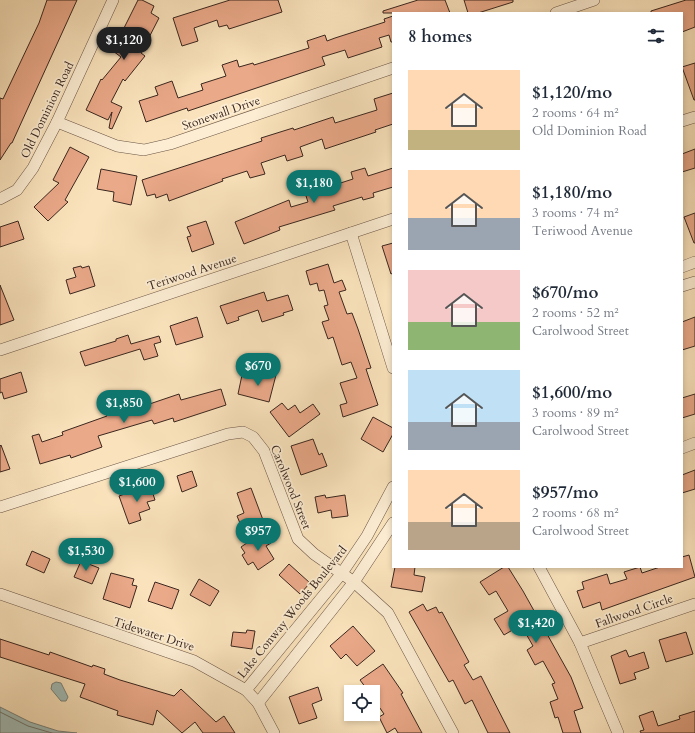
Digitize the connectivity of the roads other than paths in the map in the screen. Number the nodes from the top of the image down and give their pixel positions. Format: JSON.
{"nodes":[{"id":1,"x":113,"y":0,"type":"edge"},
{"id":2,"x":594,"y":0,"type":"edge"},
{"id":3,"x":559,"y":12,"type":"edge"},
{"id":4,"x":392,"y":68,"type":"edge"},
{"id":5,"x":695,"y":116,"type":"edge"},
{"id":6,"x":683,"y":121,"type":"edge"},
{"id":7,"x":58,"y":122,"type":"junction"},
{"id":8,"x":0,"y":199,"type":"edge"},
{"id":9,"x":392,"y":219,"type":"edge"},
{"id":10,"x":351,"y":233,"type":"junction"},
{"id":11,"x":695,"y":262,"type":"edge"},
{"id":12,"x":683,"y":267,"type":"edge"},
{"id":13,"x":695,"y":282,"type":"edge"},
{"id":14,"x":683,"y":286,"type":"edge"},
{"id":15,"x":0,"y":350,"type":"edge"},
{"id":16,"x":392,"y":365,"type":"edge"},
{"id":17,"x":695,"y":444,"type":"edge"},
{"id":18,"x":683,"y":448,"type":"edge"},
{"id":19,"x":392,"y":489,"type":"edge"},
{"id":20,"x":0,"y":507,"type":"edge"},
{"id":21,"x":392,"y":525,"type":"edge"},
{"id":22,"x":541,"y":568,"type":"edge"},
{"id":23,"x":342,"y":573,"type":"junction"},
{"id":24,"x":354,"y":582,"type":"junction"},
{"id":25,"x":0,"y":594,"type":"edge"},
{"id":26,"x":695,"y":604,"type":"edge"},
{"id":27,"x":580,"y":643,"type":"junction"},
{"id":28,"x":246,"y":690,"type":"junction"},
{"id":29,"x":258,"y":703,"type":"junction"},
{"id":30,"x":274,"y":733,"type":"edge"},
{"id":31,"x":453,"y":733,"type":"edge"},
{"id":32,"x":618,"y":733,"type":"edge"}],
"edges":[{"from":1,"to":7,"type":"street","name":"Old Dominion Road"},
{"from":2,"to":3,"type":"street"},
{"from":4,"to":7,"type":"street","name":"Stonewall Drive"},
{"from":5,"to":6,"type":"street"},
{"from":7,"to":8,"type":"street","name":"Old Dominion Road"},
{"from":9,"to":10,"type":"street","name":"Teriwood Avenue"},
{"from":10,"to":15,"type":"street","name":"Teriwood Avenue"},
{"from":10,"to":16,"type":"street"},
{"from":11,"to":12,"type":"street"},
{"from":13,"to":14,"type":"street"},
{"from":17,"to":18,"type":"street"},
{"from":19,"to":23,"type":"street","name":"Lake Conway Woods Boulevard"},
{"from":20,"to":23,"type":"street","name":"Carolwood Street"},
{"from":21,"to":24,"type":"street"},
{"from":22,"to":27,"type":"street"},
{"from":23,"to":24,"type":"street","name":"Carolwood Street"},
{"from":23,"to":28,"type":"street","name":"Lake Conway Woods Boulevard"},
{"from":24,"to":29,"type":"street"},
{"from":24,"to":31,"type":"street","name":"Carolwood Street"},
{"from":25,"to":28,"type":"street","name":"Tidewater Drive"},
{"from":26,"to":27,"type":"street","name":"Fallwood Circle"},
{"from":27,"to":32,"type":"street"},
{"from":28,"to":29,"type":"street","name":"Tidewater Drive"},
{"from":29,"to":30,"type":"street","name":"Tidewater Drive"}]}
